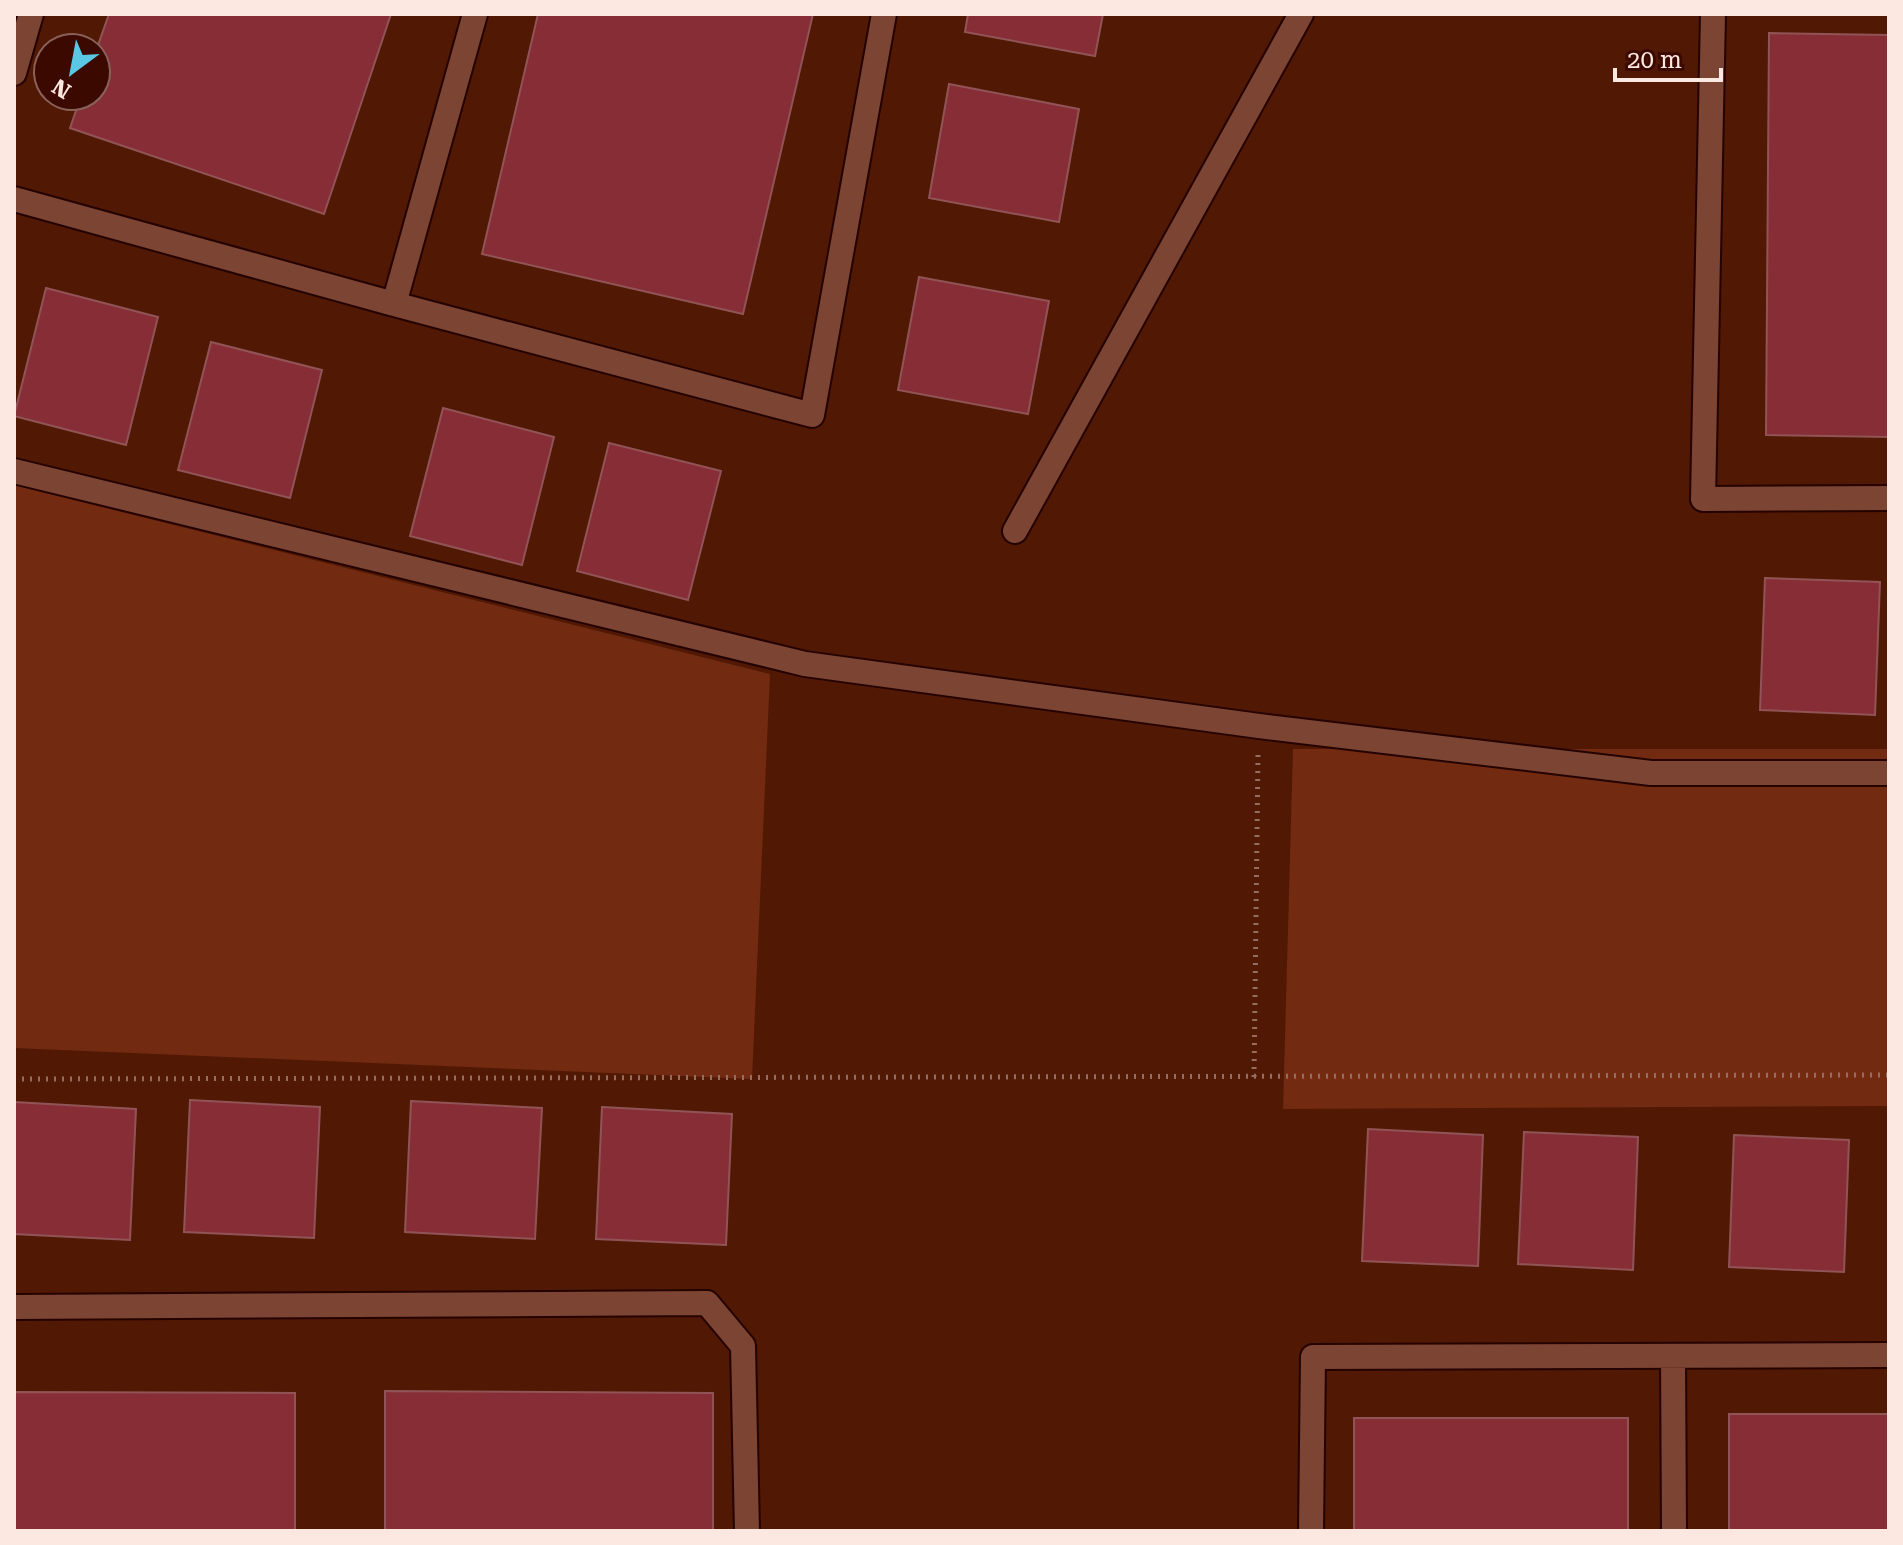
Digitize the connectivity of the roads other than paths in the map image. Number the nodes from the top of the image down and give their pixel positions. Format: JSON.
{"nodes":[{"id":1,"x":31,"y":14,"type":"edge"},
{"id":2,"x":475,"y":14,"type":"edge"},
{"id":3,"x":884,"y":14,"type":"edge"},
{"id":4,"x":1301,"y":14,"type":"edge"},
{"id":5,"x":1713,"y":14,"type":"edge"},
{"id":6,"x":14,"y":73,"type":"edge"},
{"id":7,"x":14,"y":199,"type":"edge"},
{"id":8,"x":394,"y":304,"type":"junction"},
{"id":9,"x":14,"y":471,"type":"edge"},
{"id":10,"x":1889,"y":498,"type":"edge"},
{"id":11,"x":1015,"y":531,"type":"dead end"},
{"id":12,"x":1889,"y":773,"type":"edge"},
{"id":13,"x":14,"y":1307,"type":"edge"},
{"id":14,"x":1889,"y":1355,"type":"edge"},
{"id":15,"x":1673,"y":1356,"type":"junction"},
{"id":16,"x":747,"y":1531,"type":"edge"},
{"id":17,"x":1311,"y":1531,"type":"edge"},
{"id":18,"x":1674,"y":1531,"type":"edge"}],
"edges":[{"from":1,"to":6,"type":"street"},
{"from":2,"to":8,"type":"street"},
{"from":3,"to":8,"type":"street"},
{"from":4,"to":11,"type":"street"},
{"from":5,"to":10,"type":"street"},
{"from":7,"to":8,"type":"street"},
{"from":9,"to":12,"type":"street"},
{"from":13,"to":16,"type":"street"},
{"from":14,"to":15,"type":"street"},
{"from":15,"to":17,"type":"street"},
{"from":15,"to":18,"type":"street"}]}
